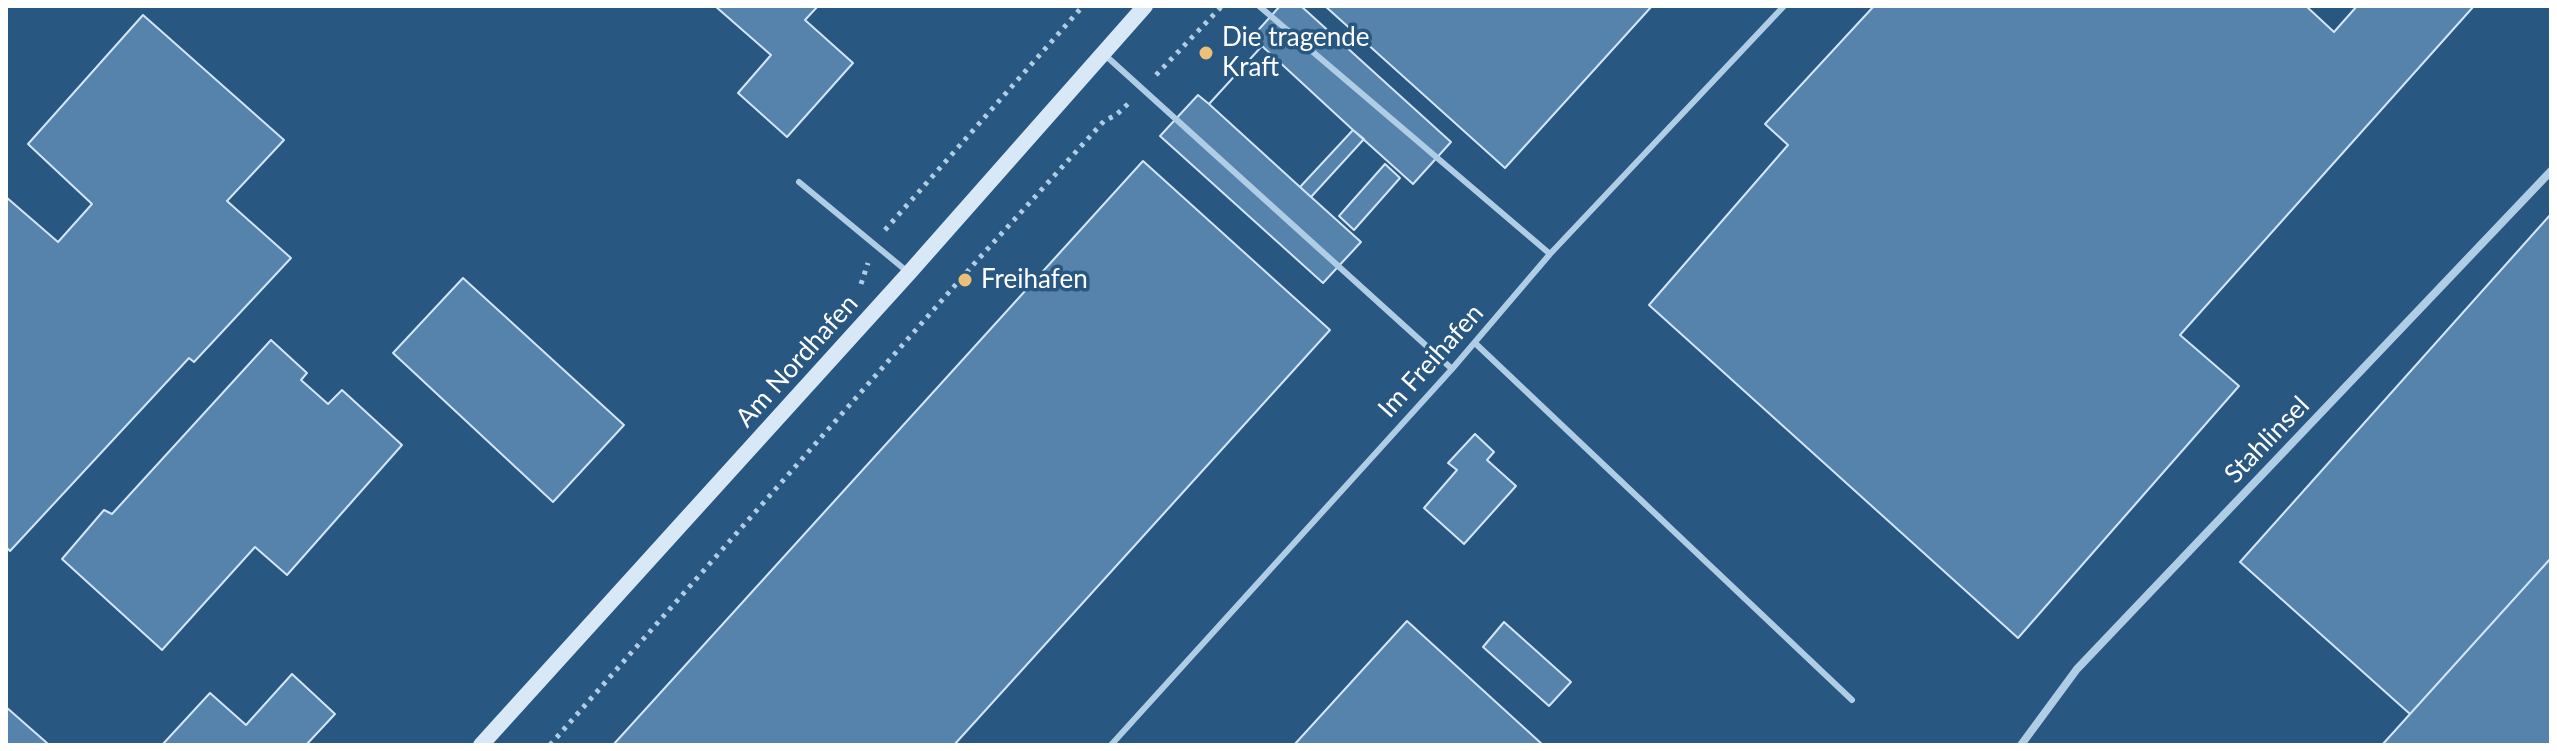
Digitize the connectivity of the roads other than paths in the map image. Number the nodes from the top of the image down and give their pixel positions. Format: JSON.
{"nodes":[{"id":1,"x":1145,"y":6,"type":"edge"},
{"id":2,"x":1259,"y":6,"type":"edge"},
{"id":3,"x":1784,"y":6,"type":"edge"},
{"id":4,"x":1102,"y":52,"type":"junction"},
{"id":5,"x":2551,"y":171,"type":"edge"},
{"id":6,"x":799,"y":182,"type":"dead end"},
{"id":7,"x":1550,"y":254,"type":"junction"},
{"id":8,"x":909,"y":273,"type":"junction"},
{"id":9,"x":1475,"y":343,"type":"junction"},
{"id":10,"x":1452,"y":369,"type":"junction"},
{"id":11,"x":1852,"y":700,"type":"dead end"},
{"id":12,"x":481,"y":745,"type":"edge"},
{"id":13,"x":1111,"y":745,"type":"edge"},
{"id":14,"x":2021,"y":745,"type":"edge"}],
"edges":[{"from":1,"to":4,"type":"main road","name":"Am Nordhafen"},
{"from":2,"to":7,"type":"lane"},
{"from":3,"to":7,"type":"lane","name":"Im Freihafen"},
{"from":4,"to":8,"type":"main road","name":"Am Nordhafen"},
{"from":4,"to":10,"type":"lane"},
{"from":5,"to":14,"type":"street","name":"Stahlinsel"},
{"from":6,"to":8,"type":"lane"},
{"from":7,"to":9,"type":"lane","name":"Im Freihafen"},
{"from":8,"to":12,"type":"main road","name":"Am Nordhafen"},
{"from":9,"to":10,"type":"lane","name":"Im Freihafen"},
{"from":9,"to":11,"type":"lane"},
{"from":10,"to":13,"type":"lane","name":"Im Freihafen"}]}
